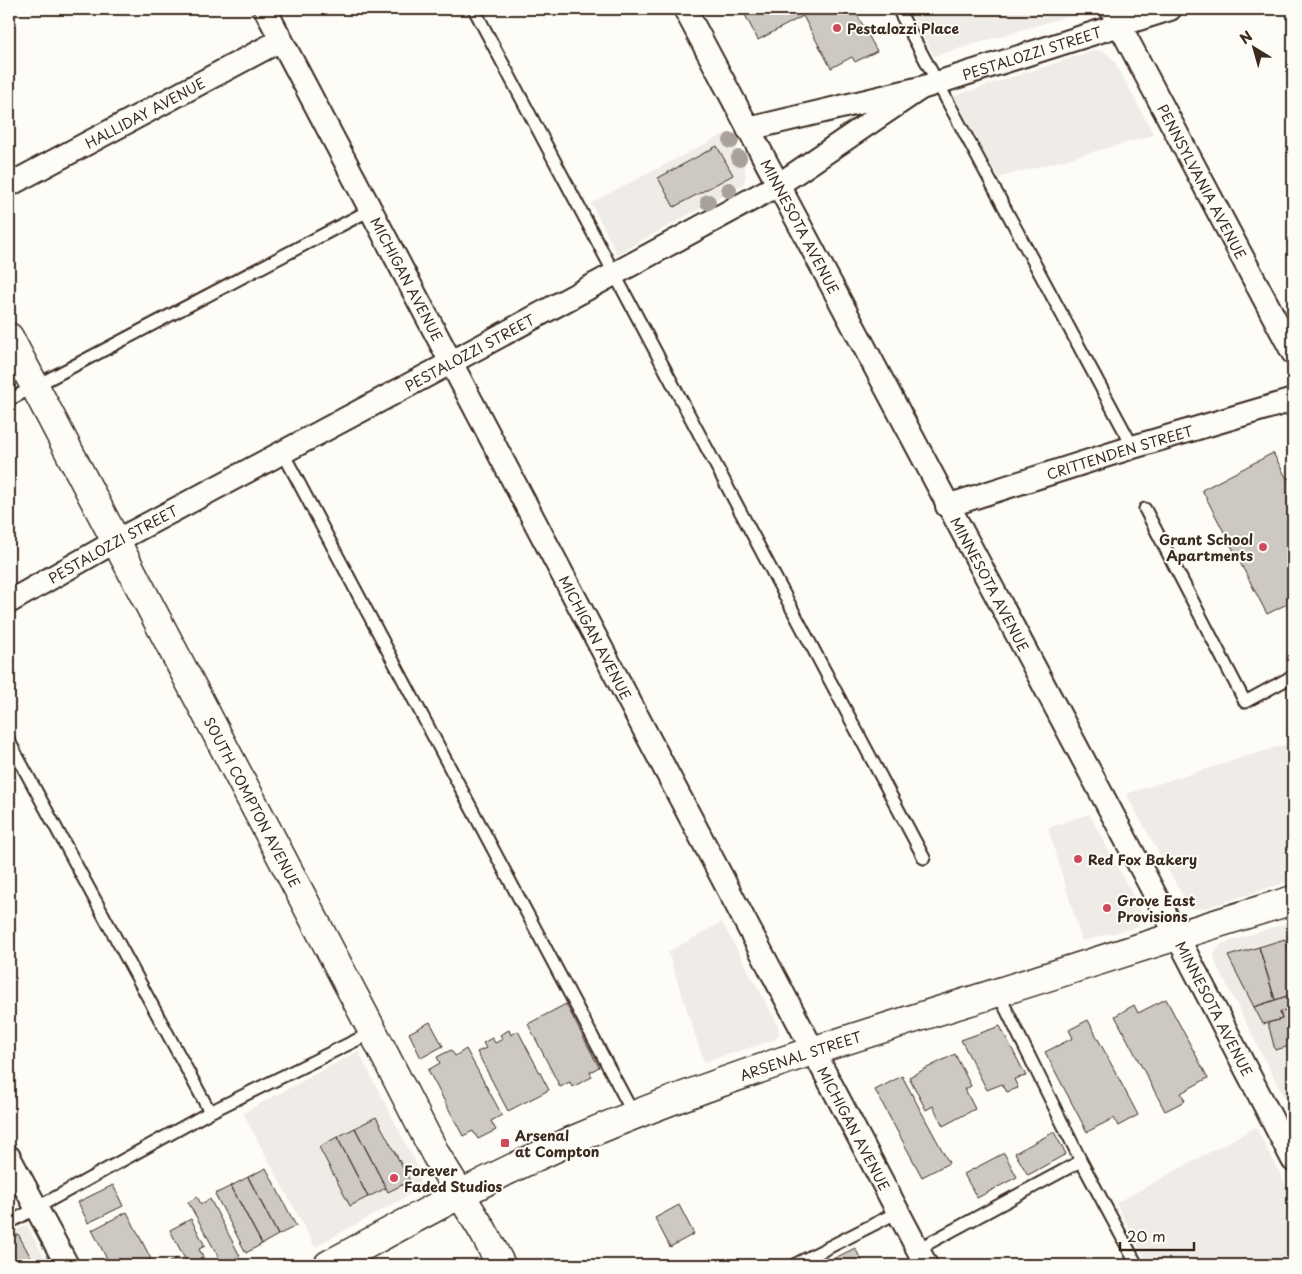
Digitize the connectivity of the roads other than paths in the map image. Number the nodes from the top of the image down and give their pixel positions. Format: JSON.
{"nodes":[{"id":1,"x":265,"y":9,"type":"edge"},
{"id":2,"x":474,"y":9,"type":"edge"},
{"id":3,"x":685,"y":9,"type":"edge"},
{"id":4,"x":898,"y":9,"type":"edge"},
{"id":5,"x":1170,"y":9,"type":"edge"},
{"id":6,"x":1116,"y":17,"type":"edge"},
{"id":7,"x":281,"y":40,"type":"junction"},
{"id":8,"x":929,"y":85,"type":"junction"},
{"id":9,"x":748,"y":129,"type":"junction"},
{"id":10,"x":9,"y":185,"type":"edge"},
{"id":11,"x":778,"y":185,"type":"junction"},
{"id":12,"x":370,"y":210,"type":"junction"},
{"id":13,"x":614,"y":274,"type":"junction"},
{"id":14,"x":9,"y":337,"type":"edge"},
{"id":15,"x":1293,"y":353,"type":"edge"},
{"id":16,"x":452,"y":362,"type":"junction"},
{"id":17,"x":35,"y":386,"type":"junction"},
{"id":18,"x":9,"y":400,"type":"edge"},
{"id":19,"x":1293,"y":400,"type":"edge"},
{"id":20,"x":1133,"y":447,"type":"junction"},
{"id":21,"x":282,"y":451,"type":"junction"},
{"id":22,"x":947,"y":506,"type":"junction"},
{"id":23,"x":1144,"y":510,"type":"dead end"},
{"id":24,"x":116,"y":541,"type":"junction"},
{"id":25,"x":9,"y":602,"type":"edge"},
{"id":26,"x":1293,"y":676,"type":"edge"},
{"id":27,"x":9,"y":741,"type":"edge"},
{"id":28,"x":924,"y":858,"type":"dead end"},
{"id":29,"x":1293,"y":900,"type":"edge"},
{"id":30,"x":1177,"y":936,"type":"junction"},
{"id":31,"x":998,"y":993,"type":"junction"},
{"id":32,"x":374,"y":1032,"type":"junction"},
{"id":33,"x":813,"y":1049,"type":"junction"},
{"id":34,"x":210,"y":1112,"type":"junction"},
{"id":35,"x":634,"y":1115,"type":"junction"},
{"id":36,"x":9,"y":1157,"type":"edge"},
{"id":37,"x":1293,"y":1160,"type":"edge"},
{"id":38,"x":1081,"y":1161,"type":"junction"},
{"id":39,"x":460,"y":1194,"type":"junction"},
{"id":40,"x":35,"y":1208,"type":"junction"},
{"id":41,"x":898,"y":1212,"type":"junction"},
{"id":42,"x":9,"y":1223,"type":"edge"},
{"id":43,"x":922,"y":1257,"type":"edge"},
{"id":44,"x":67,"y":1265,"type":"edge"},
{"id":45,"x":328,"y":1265,"type":"edge"},
{"id":46,"x":501,"y":1265,"type":"edge"},
{"id":47,"x":794,"y":1265,"type":"edge"},
{"id":48,"x":1137,"y":1265,"type":"edge"}],
"edges":[{"from":1,"to":7,"type":"street","name":"MICHIGAN AVENUE"},
{"from":2,"to":13,"type":"lane"},
{"from":3,"to":9,"type":"street","name":"MINNESOTA AVENUE"},
{"from":4,"to":8,"type":"lane"},
{"from":5,"to":6,"type":"street","name":"PESTALOZZI STREET"},
{"from":6,"to":8,"type":"street","name":"PESTALOZZI STREET"},
{"from":6,"to":15,"type":"street","name":"PENNSYLVANIA AVENUE"},
{"from":7,"to":10,"type":"street","name":"HALLIDAY AVENUE"},
{"from":7,"to":12,"type":"street","name":"MICHIGAN AVENUE"},
{"from":8,"to":9,"type":"street","name":"PESTALOZZI STREET"},
{"from":8,"to":11,"type":"street","name":"PESTALOZZI STREET"},
{"from":8,"to":20,"type":"lane"},
{"from":9,"to":11,"type":"street","name":"MINNESOTA AVENUE"},
{"from":11,"to":13,"type":"street","name":"PESTALOZZI STREET"},
{"from":11,"to":22,"type":"street","name":"MINNESOTA AVENUE"},
{"from":12,"to":16,"type":"street","name":"MICHIGAN AVENUE"},
{"from":12,"to":17,"type":"lane"},
{"from":13,"to":16,"type":"street","name":"PESTALOZZI STREET"},
{"from":13,"to":28,"type":"lane"},
{"from":14,"to":17,"type":"main road","name":"SOUTH COMPTON AVENUE"},
{"from":16,"to":21,"type":"street","name":"PESTALOZZI STREET"},
{"from":16,"to":33,"type":"street","name":"MICHIGAN AVENUE"},
{"from":17,"to":18,"type":"lane"},
{"from":17,"to":24,"type":"main road","name":"SOUTH COMPTON AVENUE"},
{"from":19,"to":20,"type":"street","name":"CRITTENDEN STREET"},
{"from":20,"to":22,"type":"street","name":"CRITTENDEN STREET"},
{"from":21,"to":24,"type":"street","name":"PESTALOZZI STREET"},
{"from":21,"to":35,"type":"lane"},
{"from":22,"to":30,"type":"street","name":"MINNESOTA AVENUE"},
{"from":23,"to":26,"type":"lane"},
{"from":24,"to":25,"type":"street","name":"PESTALOZZI STREET"},
{"from":24,"to":32,"type":"main road","name":"SOUTH COMPTON AVENUE"},
{"from":27,"to":34,"type":"lane"},
{"from":29,"to":30,"type":"main road","name":"ARSENAL STREET"},
{"from":30,"to":31,"type":"main road","name":"ARSENAL STREET"},
{"from":30,"to":37,"type":"street","name":"MINNESOTA AVENUE"},
{"from":31,"to":33,"type":"main road","name":"ARSENAL STREET"},
{"from":31,"to":38,"type":"lane"},
{"from":32,"to":34,"type":"lane"},
{"from":32,"to":39,"type":"main road","name":"SOUTH COMPTON AVENUE"},
{"from":33,"to":35,"type":"main road","name":"ARSENAL STREET"},
{"from":33,"to":41,"type":"street","name":"MICHIGAN AVENUE"},
{"from":34,"to":40,"type":"lane"},
{"from":35,"to":39,"type":"main road","name":"ARSENAL STREET"},
{"from":36,"to":40,"type":"street"},
{"from":38,"to":43,"type":"lane"},
{"from":38,"to":48,"type":"lane"},
{"from":39,"to":45,"type":"main road","name":"ARSENAL STREET"},
{"from":39,"to":46,"type":"main road","name":"SOUTH COMPTON AVENUE"},
{"from":40,"to":42,"type":"lane"},
{"from":40,"to":44,"type":"street"},
{"from":41,"to":43,"type":"street","name":"MICHIGAN AVENUE"},
{"from":41,"to":47,"type":"lane"}]}
